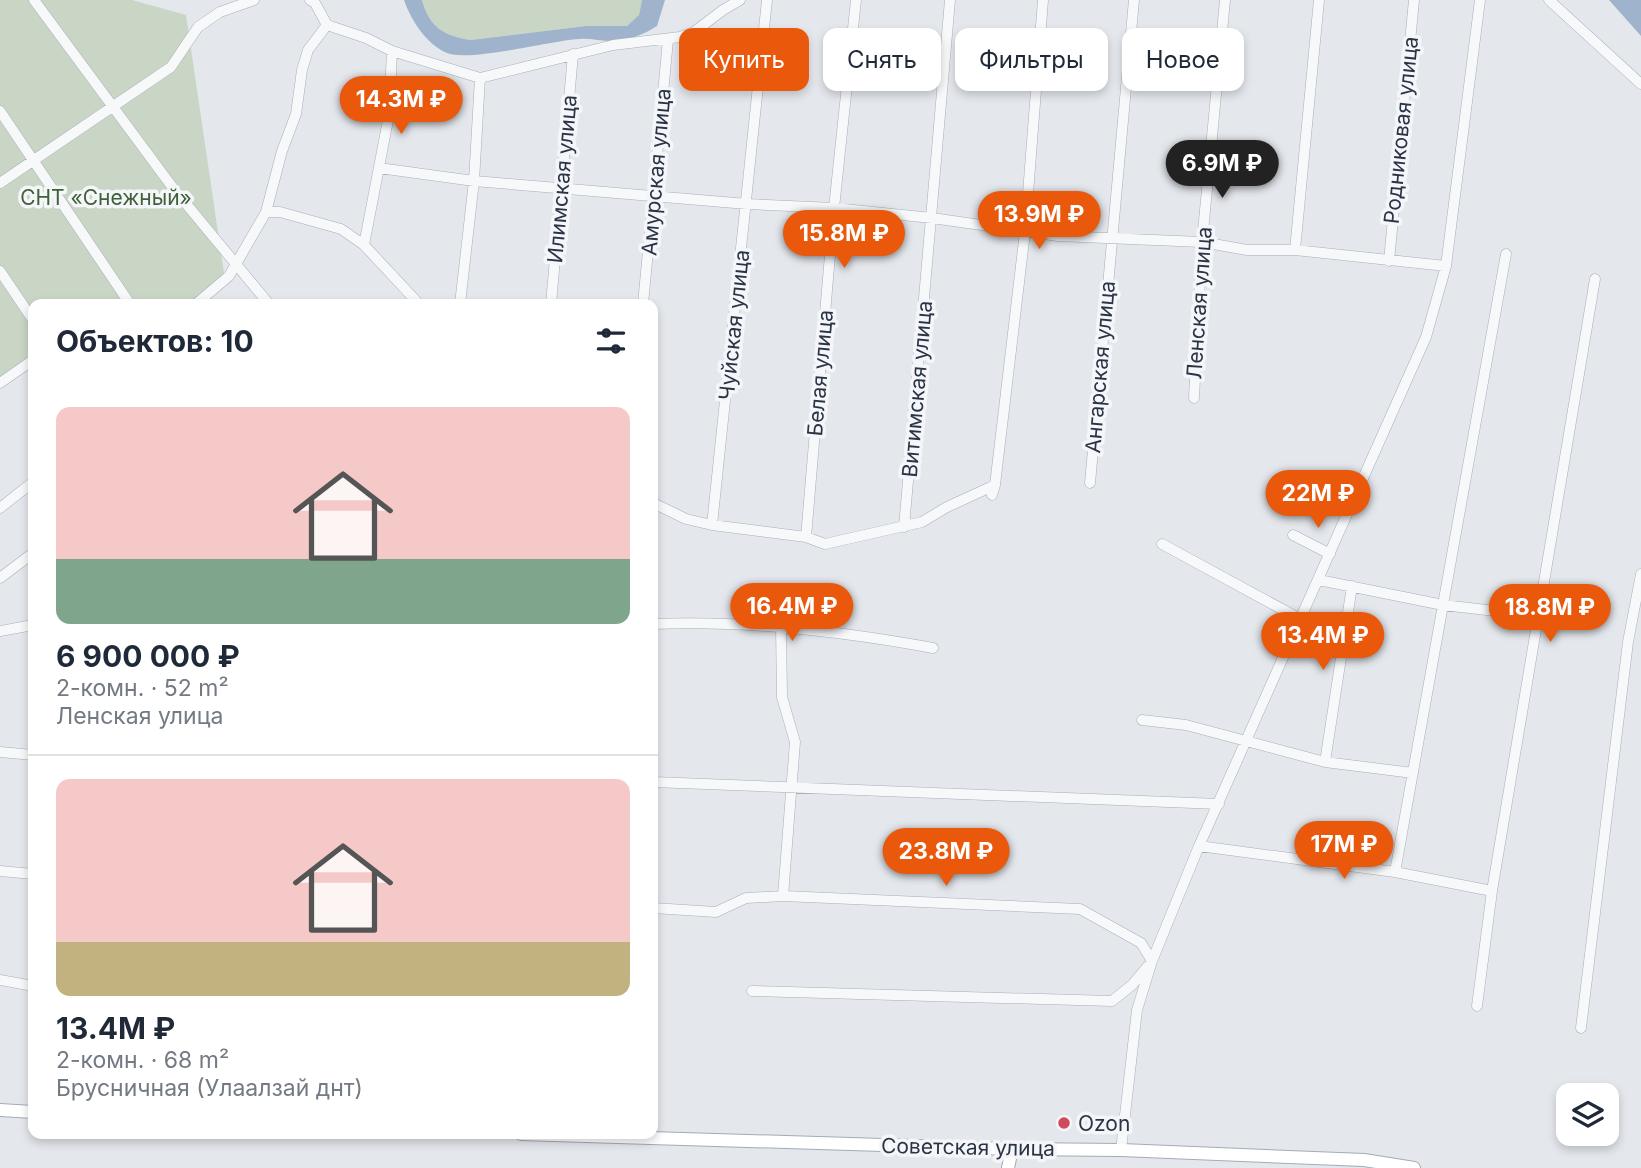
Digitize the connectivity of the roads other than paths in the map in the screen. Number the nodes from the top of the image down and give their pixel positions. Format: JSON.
{"nodes":[{"id":1,"x":34,"y":0,"type":"edge"},
{"id":2,"x":254,"y":0,"type":"edge"},
{"id":3,"x":310,"y":0,"type":"edge"},
{"id":4,"x":740,"y":0,"type":"edge"},
{"id":5,"x":767,"y":0,"type":"edge"},
{"id":6,"x":856,"y":0,"type":"edge"},
{"id":7,"x":950,"y":0,"type":"edge"},
{"id":8,"x":1043,"y":0,"type":"edge"},
{"id":9,"x":1134,"y":0,"type":"edge"},
{"id":10,"x":1225,"y":0,"type":"edge"},
{"id":11,"x":1319,"y":0,"type":"edge"},
{"id":12,"x":1414,"y":0,"type":"edge"},
{"id":13,"x":1480,"y":0,"type":"edge"},
{"id":14,"x":1549,"y":0,"type":"edge"},
{"id":15,"x":327,"y":25,"type":"junction"},
{"id":16,"x":668,"y":40,"type":"junction"},
{"id":17,"x":392,"y":51,"type":"junction"},
{"id":18,"x":573,"y":54,"type":"junction"},
{"id":19,"x":480,"y":78,"type":"junction"},
{"id":20,"x":1641,"y":84,"type":"edge"},
{"id":21,"x":113,"y":105,"type":"junction"},
{"id":22,"x":0,"y":111,"type":"edge"},
{"id":23,"x":34,"y":161,"type":"junction"},
{"id":24,"x":379,"y":168,"type":"junction"},
{"id":25,"x":474,"y":181,"type":"junction"},
{"id":26,"x":0,"y":183,"type":"edge"},
{"id":27,"x":562,"y":187,"type":"junction"},
{"id":28,"x":653,"y":195,"type":"junction"},
{"id":29,"x":747,"y":204,"type":"junction"},
{"id":30,"x":834,"y":208,"type":"junction"},
{"id":31,"x":266,"y":212,"type":"junction"},
{"id":32,"x":932,"y":218,"type":"junction"},
{"id":33,"x":1026,"y":232,"type":"junction"},
{"id":34,"x":1111,"y":238,"type":"junction"},
{"id":35,"x":1202,"y":242,"type":"junction"},
{"id":36,"x":364,"y":245,"type":"junction"},
{"id":37,"x":1295,"y":250,"type":"junction"},
{"id":38,"x":1506,"y":254,"type":"dead end"},
{"id":39,"x":1388,"y":261,"type":"junction"},
{"id":40,"x":235,"y":264,"type":"junction"},
{"id":41,"x":1446,"y":266,"type":"junction"},
{"id":42,"x":0,"y":271,"type":"edge"},
{"id":43,"x":1595,"y":279,"type":"dead end"},
{"id":44,"x":127,"y":299,"type":"edge"},
{"id":45,"x":202,"y":299,"type":"edge"},
{"id":46,"x":264,"y":299,"type":"edge"},
{"id":47,"x":414,"y":299,"type":"edge"},
{"id":48,"x":461,"y":299,"type":"edge"},
{"id":49,"x":551,"y":299,"type":"edge"},
{"id":50,"x":643,"y":299,"type":"edge"},
{"id":51,"x":28,"y":313,"type":"edge"},
{"id":52,"x":28,"y":363,"type":"edge"},
{"id":53,"x":0,"y":383,"type":"edge"},
{"id":54,"x":1194,"y":398,"type":"dead end"},
{"id":55,"x":1090,"y":483,"type":"dead end"},
{"id":56,"x":28,"y":486,"type":"edge"},
{"id":57,"x":658,"y":505,"type":"edge"},
{"id":58,"x":0,"y":508,"type":"edge"},
{"id":59,"x":712,"y":525,"type":"junction"},
{"id":60,"x":904,"y":527,"type":"junction"},
{"id":61,"x":1293,"y":535,"type":"dead end"},
{"id":62,"x":806,"y":537,"type":"junction"},
{"id":63,"x":1162,"y":544,"type":"dead end"},
{"id":64,"x":1330,"y":554,"type":"junction"},
{"id":65,"x":28,"y":557,"type":"edge"},
{"id":66,"x":1641,"y":574,"type":"edge"},
{"id":67,"x":0,"y":578,"type":"edge"},
{"id":68,"x":1319,"y":579,"type":"junction"},
{"id":69,"x":1352,"y":586,"type":"junction"},
{"id":70,"x":1443,"y":605,"type":"junction"},
{"id":71,"x":1539,"y":616,"type":"junction"},
{"id":72,"x":1302,"y":620,"type":"junction"},
{"id":73,"x":658,"y":624,"type":"edge"},
{"id":74,"x":28,"y":626,"type":"edge"},
{"id":75,"x":781,"y":627,"type":"junction"},
{"id":76,"x":0,"y":631,"type":"edge"},
{"id":77,"x":933,"y":648,"type":"dead end"},
{"id":78,"x":1142,"y":720,"type":"dead end"},
{"id":79,"x":1246,"y":741,"type":"junction"},
{"id":80,"x":0,"y":752,"type":"edge"},
{"id":81,"x":28,"y":755,"type":"edge"},
{"id":82,"x":1325,"y":762,"type":"junction"},
{"id":83,"x":1413,"y":774,"type":"junction"},
{"id":84,"x":658,"y":782,"type":"edge"},
{"id":85,"x":791,"y":788,"type":"junction"},
{"id":86,"x":1219,"y":804,"type":"junction"},
{"id":87,"x":1199,"y":846,"type":"junction"},
{"id":88,"x":0,"y":871,"type":"edge"},
{"id":89,"x":1395,"y":872,"type":"junction"},
{"id":90,"x":28,"y":874,"type":"edge"},
{"id":91,"x":1492,"y":891,"type":"junction"},
{"id":92,"x":783,"y":897,"type":"junction"},
{"id":93,"x":658,"y":908,"type":"edge"},
{"id":94,"x":1153,"y":961,"type":"junction"},
{"id":95,"x":0,"y":980,"type":"edge"},
{"id":96,"x":28,"y":985,"type":"edge"},
{"id":97,"x":752,"y":991,"type":"dead end"},
{"id":98,"x":1478,"y":1006,"type":"dead end"},
{"id":99,"x":1581,"y":1028,"type":"dead end"},
{"id":100,"x":0,"y":1110,"type":"edge"},
{"id":101,"x":28,"y":1112,"type":"edge"},
{"id":102,"x":658,"y":1138,"type":"edge"},
{"id":103,"x":1012,"y":1149,"type":"junction"},
{"id":104,"x":1121,"y":1150,"type":"junction"},
{"id":105,"x":1008,"y":1168,"type":"edge"},
{"id":106,"x":1414,"y":1168,"type":"edge"}],
"edges":[{"from":1,"to":21,"type":"street"},
{"from":2,"to":21,"type":"street"},
{"from":3,"to":15,"type":"street"},
{"from":4,"to":16,"type":"street"},
{"from":5,"to":29,"type":"street","name":"Чуйская улица"},
{"from":6,"to":30,"type":"street","name":"Белая улица"},
{"from":7,"to":32,"type":"street","name":"Витимская улица"},
{"from":8,"to":33,"type":"street"},
{"from":9,"to":34,"type":"street","name":"Ангарская улица"},
{"from":10,"to":35,"type":"street","name":"Ленская улица"},
{"from":11,"to":37,"type":"street"},
{"from":12,"to":39,"type":"street","name":"Родниковая улица"},
{"from":13,"to":41,"type":"street"},
{"from":14,"to":20,"type":"street"},
{"from":15,"to":17,"type":"street"},
{"from":15,"to":31,"type":"street"},
{"from":16,"to":18,"type":"street"},
{"from":16,"to":28,"type":"street","name":"Амурская улица"},
{"from":17,"to":19,"type":"street"},
{"from":17,"to":24,"type":"street"},
{"from":18,"to":19,"type":"street"},
{"from":18,"to":27,"type":"street","name":"Илимская улица"},
{"from":19,"to":25,"type":"street"},
{"from":21,"to":23,"type":"street"},
{"from":21,"to":40,"type":"street"},
{"from":22,"to":23,"type":"street"},
{"from":23,"to":26,"type":"street"},
{"from":23,"to":44,"type":"street"},
{"from":24,"to":25,"type":"street"},
{"from":24,"to":36,"type":"street"},
{"from":25,"to":27,"type":"street"},
{"from":25,"to":48,"type":"street"},
{"from":27,"to":28,"type":"street"},
{"from":27,"to":49,"type":"street","name":"Илимская улица"},
{"from":28,"to":29,"type":"street"},
{"from":28,"to":50,"type":"street","name":"Амурская улица"},
{"from":29,"to":30,"type":"street"},
{"from":29,"to":59,"type":"street","name":"Чуйская улица"},
{"from":30,"to":32,"type":"street"},
{"from":30,"to":62,"type":"street","name":"Белая улица"},
{"from":31,"to":36,"type":"street"},
{"from":31,"to":40,"type":"street"},
{"from":32,"to":33,"type":"street"},
{"from":32,"to":60,"type":"street","name":"Витимская улица"},
{"from":33,"to":34,"type":"street"},
{"from":33,"to":60,"type":"street"},
{"from":34,"to":35,"type":"street"},
{"from":34,"to":55,"type":"street","name":"Ангарская улица"},
{"from":35,"to":37,"type":"street"},
{"from":35,"to":54,"type":"street","name":"Ленская улица"},
{"from":36,"to":47,"type":"street"},
{"from":37,"to":39,"type":"street"},
{"from":38,"to":70,"type":"street"},
{"from":39,"to":41,"type":"street"},
{"from":40,"to":45,"type":"street"},
{"from":40,"to":46,"type":"street"},
{"from":41,"to":64,"type":"street"},
{"from":42,"to":51,"type":"street"},
{"from":43,"to":71,"type":"street"},
{"from":52,"to":53,"type":"street"},
{"from":56,"to":58,"type":"street"},
{"from":57,"to":59,"type":"street"},
{"from":59,"to":62,"type":"street"},
{"from":60,"to":62,"type":"street"},
{"from":61,"to":64,"type":"street"},
{"from":63,"to":72,"type":"street"},
{"from":64,"to":68,"type":"street"},
{"from":65,"to":67,"type":"street"},
{"from":66,"to":99,"type":"street"},
{"from":68,"to":69,"type":"street"},
{"from":68,"to":72,"type":"street"},
{"from":69,"to":70,"type":"street"},
{"from":69,"to":82,"type":"street"},
{"from":70,"to":71,"type":"street"},
{"from":70,"to":83,"type":"street"},
{"from":71,"to":91,"type":"street"},
{"from":72,"to":79,"type":"street"},
{"from":73,"to":75,"type":"street"},
{"from":74,"to":76,"type":"street"},
{"from":75,"to":77,"type":"street"},
{"from":75,"to":85,"type":"street"},
{"from":78,"to":79,"type":"street"},
{"from":79,"to":82,"type":"street"},
{"from":79,"to":86,"type":"street"},
{"from":80,"to":81,"type":"street"},
{"from":82,"to":83,"type":"street"},
{"from":83,"to":89,"type":"street"},
{"from":84,"to":85,"type":"street"},
{"from":85,"to":86,"type":"street"},
{"from":85,"to":92,"type":"street"},
{"from":86,"to":87,"type":"street"},
{"from":87,"to":89,"type":"street"},
{"from":87,"to":94,"type":"street"},
{"from":88,"to":90,"type":"street"},
{"from":89,"to":91,"type":"street"},
{"from":91,"to":98,"type":"street"},
{"from":92,"to":93,"type":"street"},
{"from":92,"to":94,"type":"street"},
{"from":94,"to":97,"type":"street"},
{"from":94,"to":104,"type":"street"},
{"from":95,"to":96,"type":"street"},
{"from":100,"to":101,"type":"main road"},
{"from":102,"to":103,"type":"main road","name":"Советская улица"},
{"from":103,"to":104,"type":"main road","name":"Советская улица"},
{"from":103,"to":105,"type":"main road"},
{"from":104,"to":106,"type":"main road","name":"Советская улица"}]}
